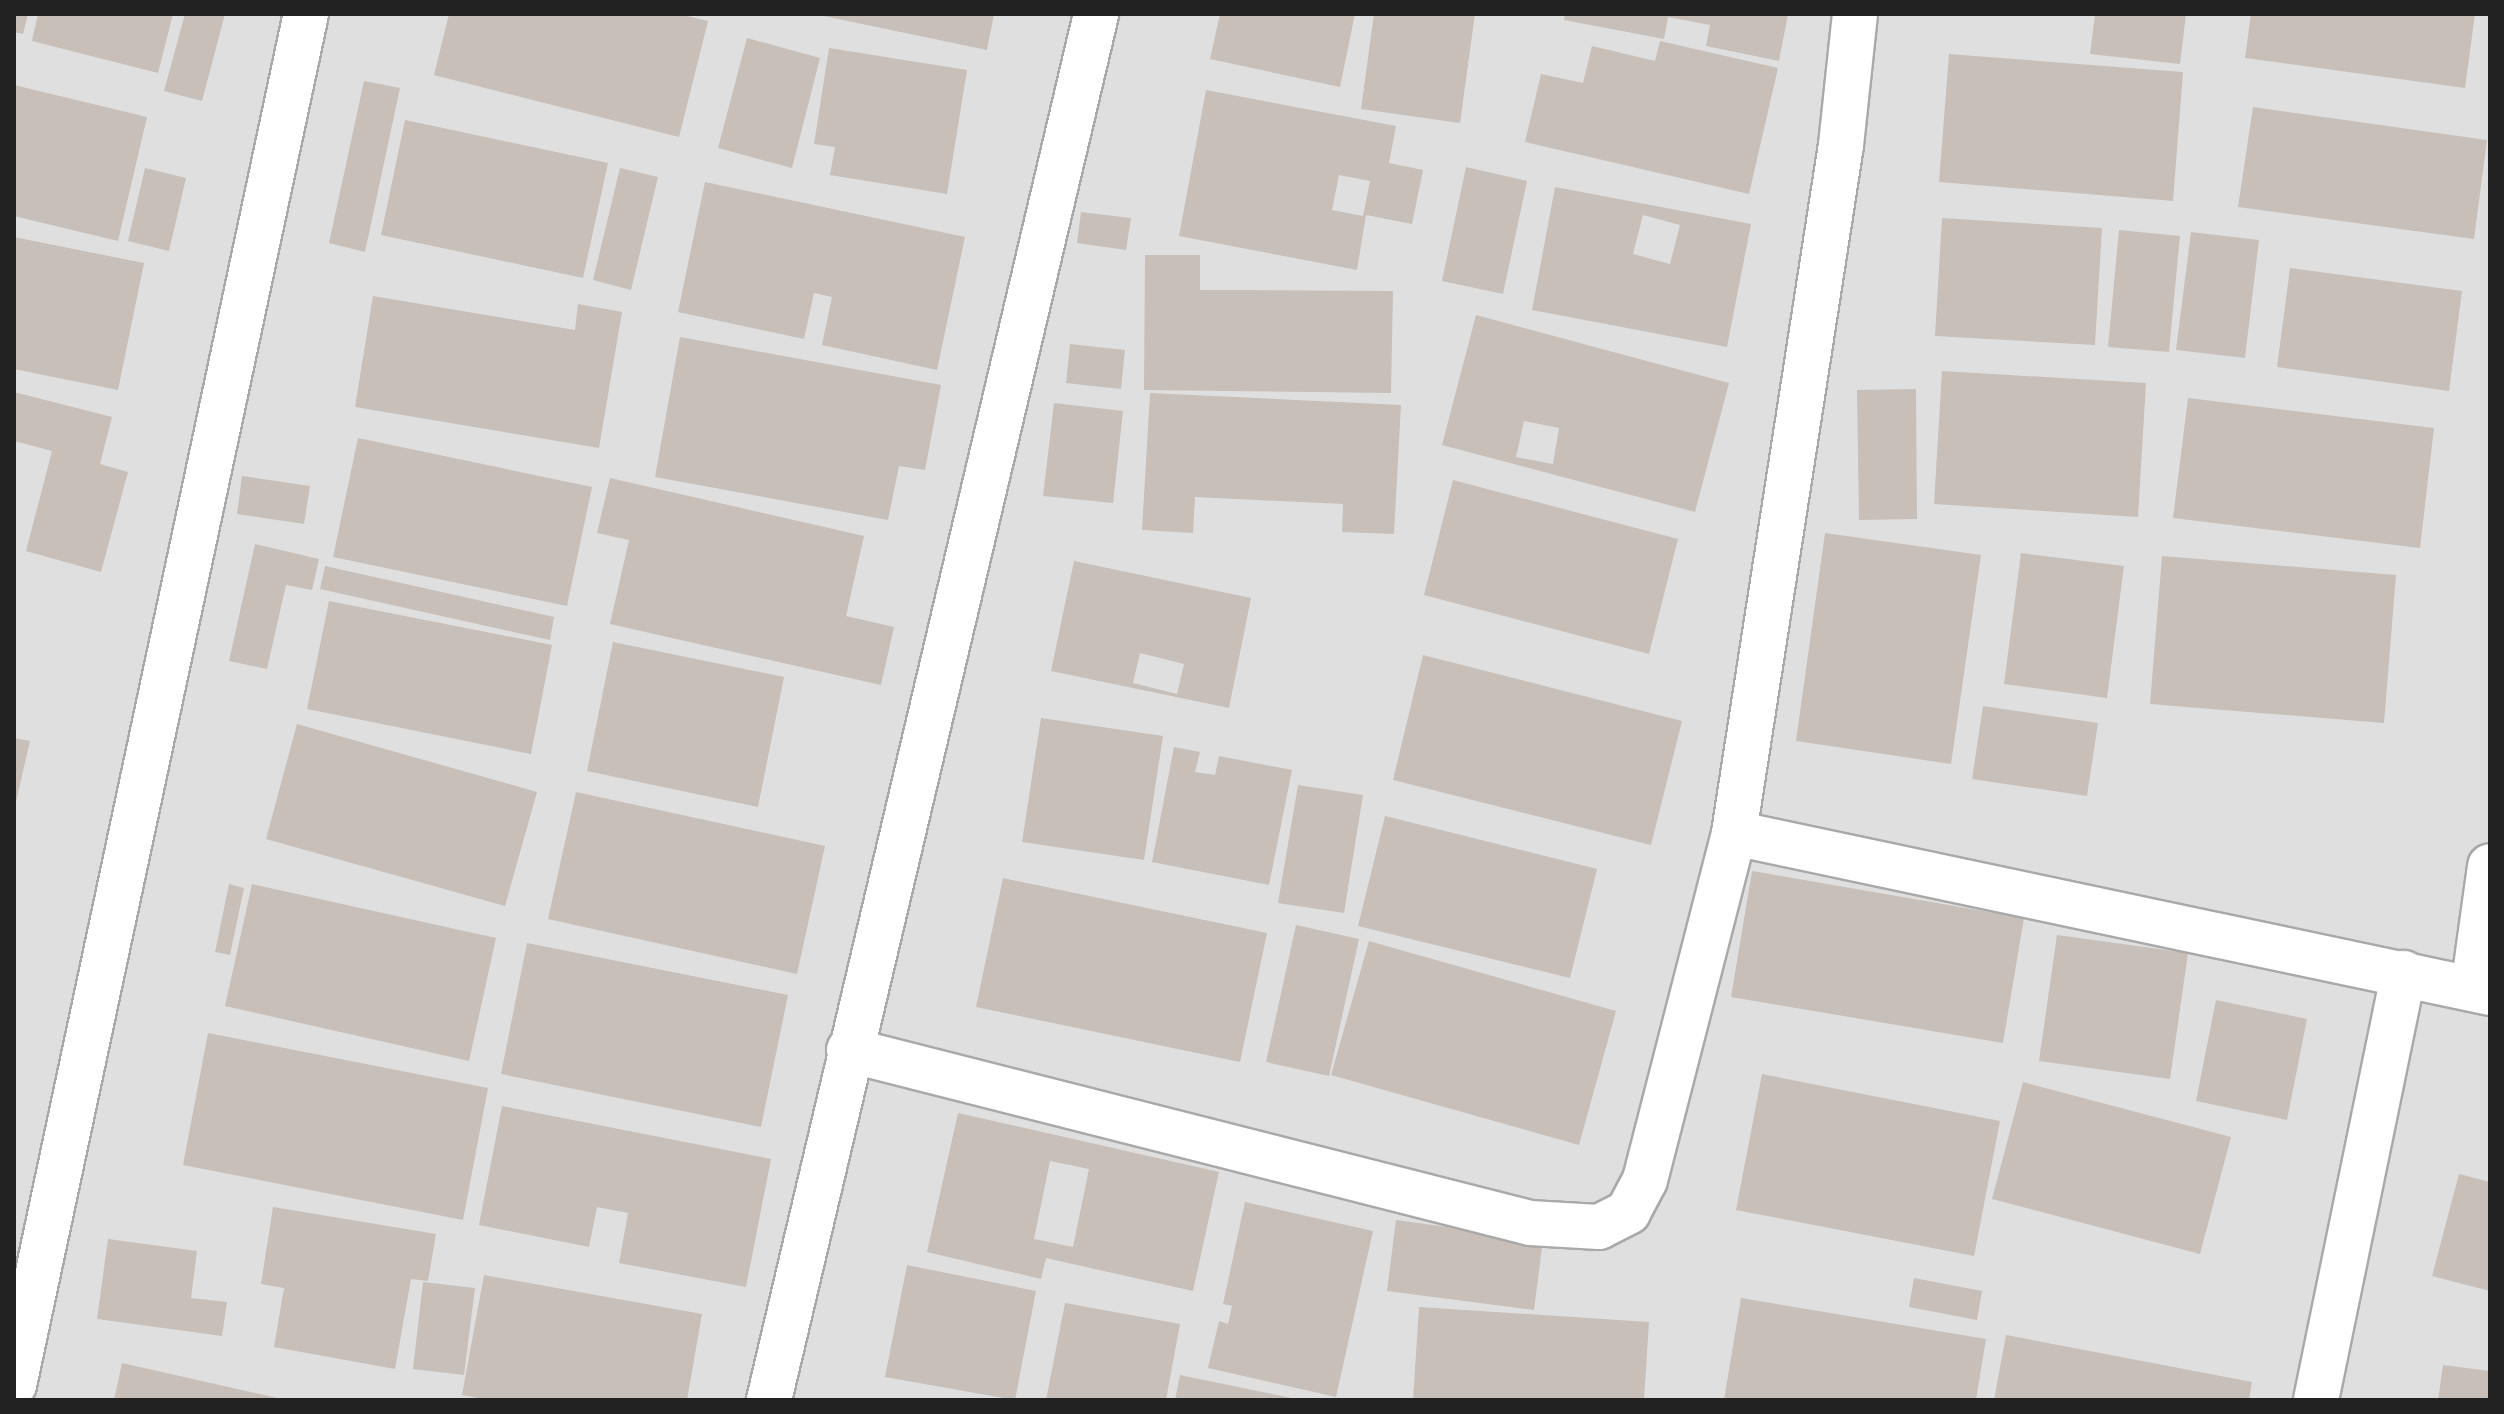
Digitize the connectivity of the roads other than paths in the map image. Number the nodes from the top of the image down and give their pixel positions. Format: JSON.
{"nodes":[{"id":1,"x":306,"y":14,"type":"edge"},
{"id":2,"x":1096,"y":14,"type":"edge"},
{"id":3,"x":1855,"y":14,"type":"edge"},
{"id":4,"x":1734,"y":833,"type":"junction"},
{"id":5,"x":2490,"y":866,"type":"edge"},
{"id":6,"x":2404,"y":973,"type":"junction"},
{"id":7,"x":2482,"y":991,"type":"edge"},
{"id":8,"x":849,"y":1050,"type":"junction"},
{"id":9,"x":14,"y":1385,"type":"edge"},
{"id":10,"x":769,"y":1400,"type":"edge"},
{"id":11,"x":2316,"y":1400,"type":"edge"}],
"edges":[{"from":1,"to":9,"type":"street"},
{"from":2,"to":8,"type":"street"},
{"from":3,"to":4,"type":"street"},
{"from":4,"to":6,"type":"street"},
{"from":4,"to":8,"type":"street"},
{"from":5,"to":7,"type":"street"},
{"from":6,"to":7,"type":"street"},
{"from":6,"to":11,"type":"street"},
{"from":8,"to":10,"type":"street"}]}
